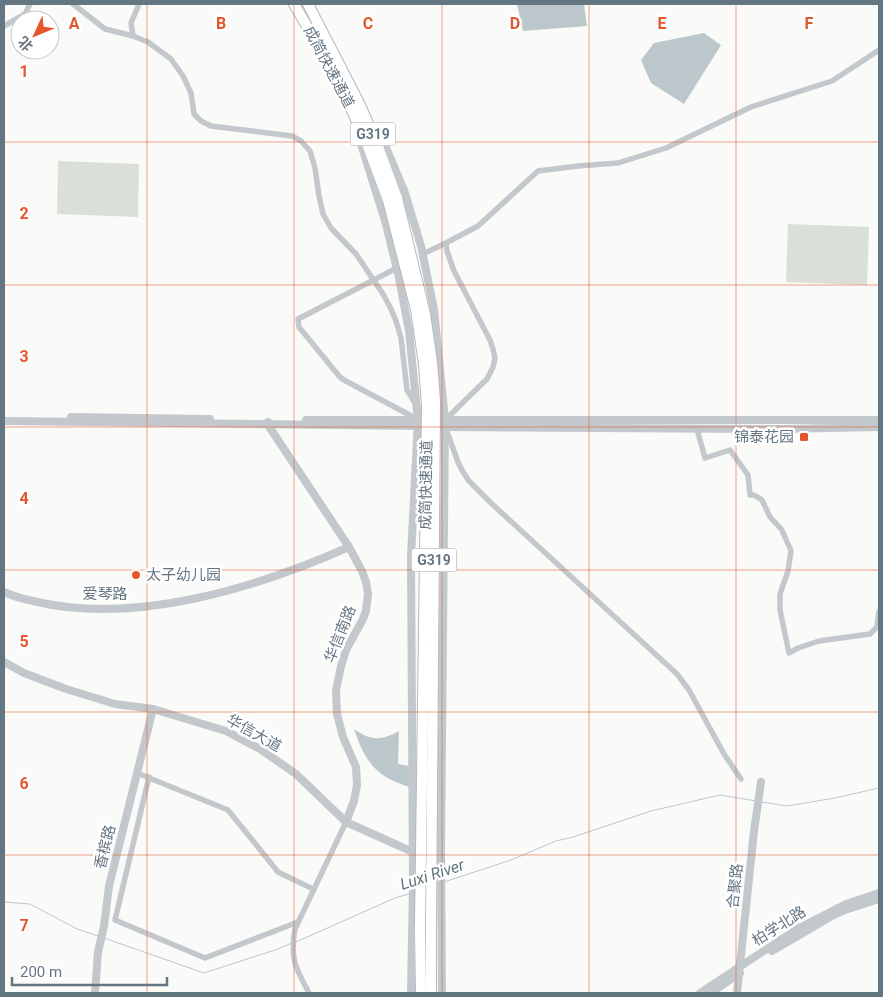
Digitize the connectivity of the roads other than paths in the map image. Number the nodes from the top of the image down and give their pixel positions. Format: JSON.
{"nodes":[{"id":1,"x":30,"y":4,"type":"edge"},
{"id":2,"x":73,"y":4,"type":"edge"},
{"id":3,"x":139,"y":4,"type":"edge"},
{"id":4,"x":294,"y":4,"type":"edge"},
{"id":5,"x":308,"y":4,"type":"edge"},
{"id":6,"x":4,"y":26,"type":"edge"},
{"id":7,"x":133,"y":36,"type":"junction"},
{"id":8,"x":879,"y":50,"type":"edge"},
{"id":9,"x":340,"y":74,"type":"junction"},
{"id":10,"x":345,"y":94,"type":"junction"},
{"id":11,"x":360,"y":103,"type":"junction"},
{"id":12,"x":392,"y":199,"type":"junction"},
{"id":13,"x":446,"y":243,"type":"junction"},
{"id":14,"x":427,"y":252,"type":"dead end"},
{"id":15,"x":393,"y":270,"type":"dead end"},
{"id":16,"x":374,"y":280,"type":"junction"},
{"id":17,"x":416,"y":404,"type":"junction"},
{"id":18,"x":4,"y":417,"type":"edge"},
{"id":19,"x":879,"y":420,"type":"edge"},
{"id":20,"x":4,"y":421,"type":"edge"},
{"id":21,"x":268,"y":422,"type":"junction"},
{"id":22,"x":418,"y":423,"type":"junction"},
{"id":23,"x":445,"y":423,"type":"junction"},
{"id":24,"x":879,"y":427,"type":"edge"},
{"id":25,"x":697,"y":429,"type":"junction"},
{"id":26,"x":349,"y":547,"type":"junction"},
{"id":27,"x":4,"y":592,"type":"edge"},
{"id":28,"x":879,"y":611,"type":"edge"},
{"id":29,"x":4,"y":662,"type":"edge"},
{"id":30,"x":153,"y":709,"type":"junction"},
{"id":31,"x":137,"y":772,"type":"junction"},
{"id":32,"x":148,"y":777,"type":"junction"},
{"id":33,"x":740,"y":779,"type":"dead end"},
{"id":34,"x":761,"y":782,"type":"dead end"},
{"id":35,"x":346,"y":822,"type":"junction"},
{"id":36,"x":412,"y":852,"type":"junction"},
{"id":37,"x":441,"y":859,"type":"junction"},
{"id":38,"x":313,"y":889,"type":"junction"},
{"id":39,"x":879,"y":893,"type":"edge"},
{"id":40,"x":879,"y":899,"type":"edge"},
{"id":41,"x":298,"y":922,"type":"junction"},
{"id":42,"x":739,"y":971,"type":"junction"},
{"id":43,"x":95,"y":993,"type":"edge"},
{"id":44,"x":309,"y":993,"type":"edge"},
{"id":45,"x":411,"y":993,"type":"edge"},
{"id":46,"x":421,"y":993,"type":"edge"},
{"id":47,"x":431,"y":993,"type":"edge"},
{"id":48,"x":442,"y":993,"type":"edge"},
{"id":49,"x":700,"y":993,"type":"edge"},
{"id":50,"x":711,"y":993,"type":"edge"},
{"id":51,"x":737,"y":993,"type":"edge"}],
"edges":[{"from":1,"to":6,"type":"street"},
{"from":2,"to":7,"type":"street"},
{"from":3,"to":7,"type":"street"},
{"from":4,"to":9,"type":"highway","name":"成简快速通道","number":"G319"},
{"from":5,"to":9,"type":"highway","name":"成简快速通道","number":"G319"},
{"from":7,"to":16,"type":"street"},
{"from":8,"to":13,"type":"street"},
{"from":9,"to":10,"type":"highway","name":"成简快速通道","number":"G319"},
{"from":9,"to":11,"type":"highway","name":"成简快速通道","number":"G319"},
{"from":10,"to":12,"type":"highway","name":"成简快速通道","number":"G319"},
{"from":10,"to":17,"type":"street"},
{"from":11,"to":12,"type":"highway","name":"成简快速通道","number":"G319"},
{"from":11,"to":23,"type":"street"},
{"from":12,"to":46,"type":"highway","name":"成简快速通道","number":"G319","bridge":true},
{"from":12,"to":47,"type":"highway","name":"成简快速通道","number":"G319","bridge":true},
{"from":13,"to":14,"type":"street"},
{"from":13,"to":23,"type":"street"},
{"from":15,"to":16,"type":"street"},
{"from":16,"to":17,"type":"street"},
{"from":16,"to":22,"type":"street"},
{"from":17,"to":22,"type":"street"},
{"from":18,"to":21,"type":"street"},
{"from":19,"to":23,"type":"street"},
{"from":20,"to":21,"type":"street"},
{"from":21,"to":22,"type":"street"},
{"from":21,"to":26,"type":"street","name":"华信南路"},
{"from":22,"to":23,"type":"street"},
{"from":22,"to":36,"type":"street"},
{"from":23,"to":25,"type":"street"},
{"from":23,"to":33,"type":"street"},
{"from":23,"to":37,"type":"street"},
{"from":24,"to":25,"type":"street"},
{"from":25,"to":28,"type":"street"},
{"from":26,"to":27,"type":"street","name":"爱琴路"},
{"from":26,"to":35,"type":"street","name":"华信南路"},
{"from":29,"to":30,"type":"street","name":"华信大道"},
{"from":30,"to":31,"type":"street","name":"香槟路"},
{"from":30,"to":35,"type":"street","name":"华信大道"},
{"from":31,"to":32,"type":"street"},
{"from":31,"to":43,"type":"street","name":"香槟路"},
{"from":32,"to":38,"type":"street"},
{"from":32,"to":41,"type":"street"},
{"from":34,"to":42,"type":"street","name":"合聚路"},
{"from":35,"to":36,"type":"street","name":"华信大道"},
{"from":35,"to":38,"type":"street"},
{"from":36,"to":37,"type":"street","name":"华信大道"},
{"from":36,"to":45,"type":"street"},
{"from":37,"to":48,"type":"street"},
{"from":38,"to":41,"type":"street"},
{"from":39,"to":42,"type":"street","name":"柏学北路"},
{"from":40,"to":42,"type":"street","name":"柏学北路"},
{"from":41,"to":44,"type":"street"},
{"from":42,"to":49,"type":"street","name":"柏学北路"},
{"from":42,"to":50,"type":"street","name":"柏学北路"},
{"from":42,"to":51,"type":"street","name":"合聚路"}]}
